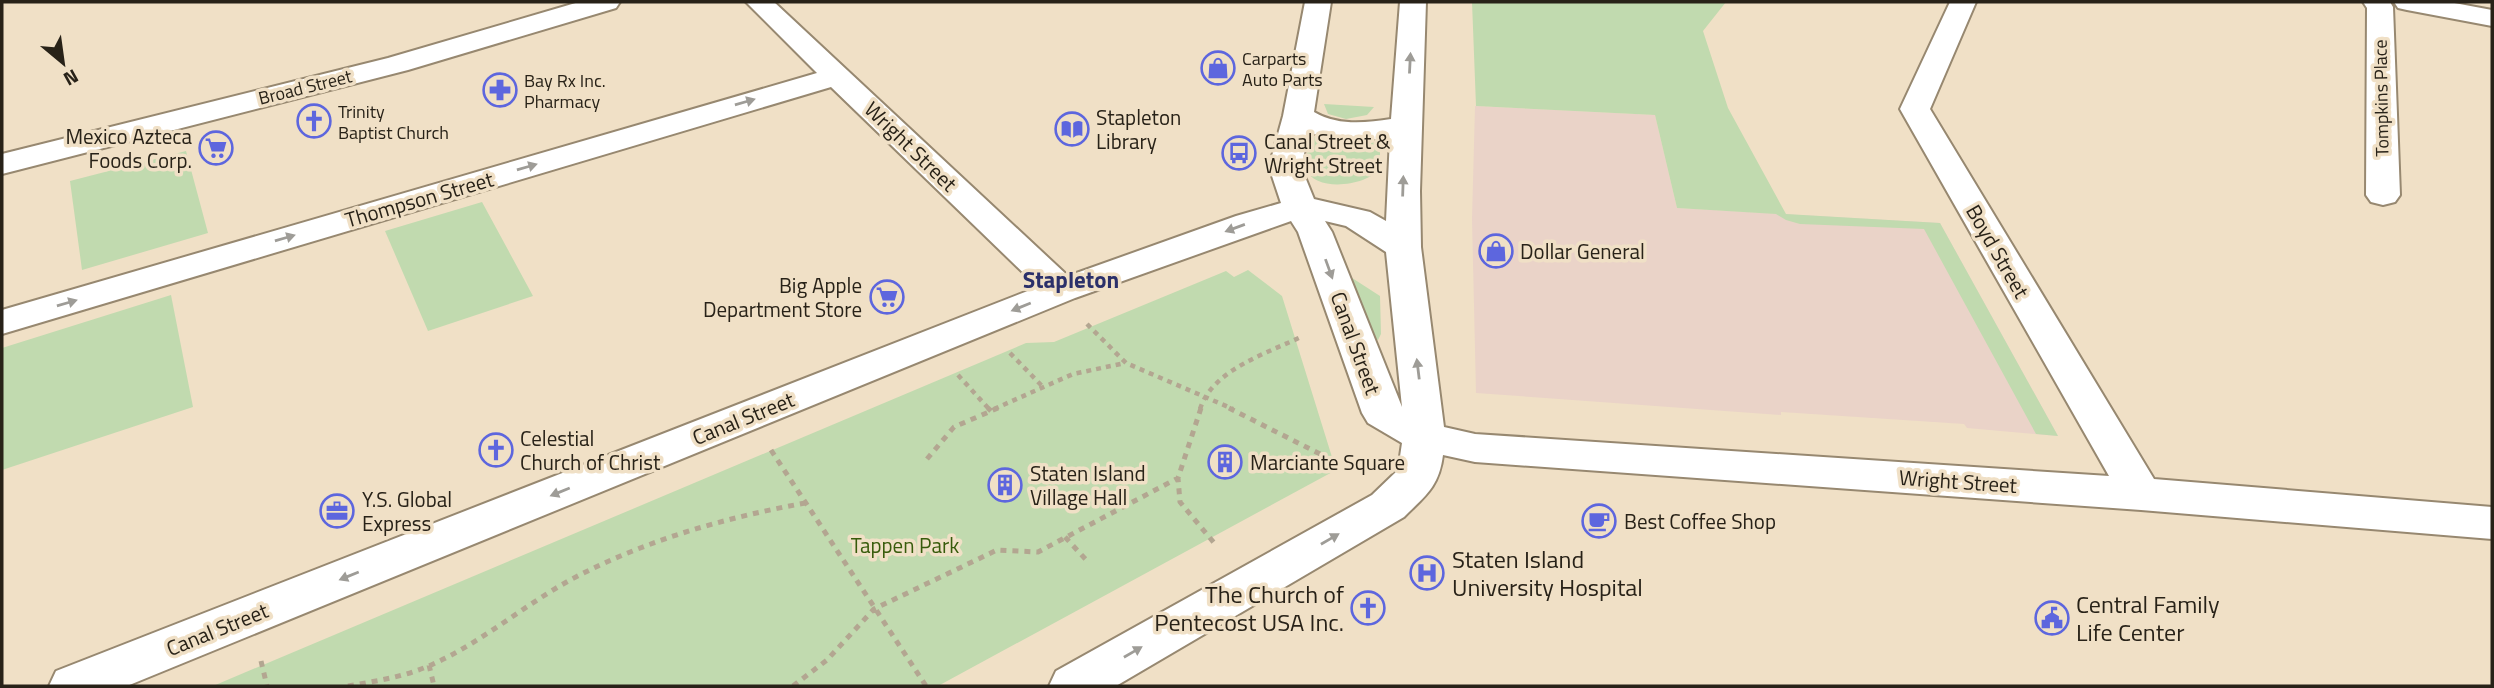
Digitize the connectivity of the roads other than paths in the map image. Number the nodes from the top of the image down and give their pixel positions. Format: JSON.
{"nodes":[{"id":1,"x":607,"y":2,"type":"edge"},
{"id":2,"x":759,"y":2,"type":"edge"},
{"id":3,"x":1318,"y":2,"type":"edge"},
{"id":4,"x":1413,"y":2,"type":"edge"},
{"id":5,"x":1963,"y":2,"type":"edge"},
{"id":6,"x":2376,"y":2,"type":"edge"},
{"id":7,"x":2407,"y":2,"type":"edge"},
{"id":8,"x":2492,"y":18,"type":"edge"},
{"id":9,"x":837,"y":76,"type":"junction"},
{"id":10,"x":1298,"y":116,"type":"junction"},
{"id":11,"x":1406,"y":125,"type":"junction"},
{"id":12,"x":2,"y":164,"type":"edge"},
{"id":13,"x":2383,"y":195,"type":"dead end"},
{"id":14,"x":1300,"y":208,"type":"junction"},
{"id":15,"x":1403,"y":247,"type":"junction"},
{"id":16,"x":1062,"y":290,"type":"junction"},
{"id":17,"x":2,"y":322,"type":"edge"},
{"id":18,"x":1424,"y":437,"type":"junction"},
{"id":19,"x":2140,"y":494,"type":"junction"},
{"id":20,"x":2492,"y":523,"type":"edge"},
{"id":21,"x":74,"y":686,"type":"edge"},
{"id":22,"x":1074,"y":686,"type":"edge"}],
"edges":[{"from":1,"to":12,"type":"street","name":"Broad Street"},
{"from":2,"to":9,"type":"street","name":"Wright Street"},
{"from":3,"to":10,"type":"street","name":"Canal Street"},
{"from":11,"to":4,"type":"street","one_way":true},
{"from":5,"to":19,"type":"street","name":"Boyd Street"},
{"from":6,"to":13,"type":"street","name":"Tompkins Place"},
{"from":7,"to":8,"type":"street"},
{"from":9,"to":16,"type":"street","name":"Wright Street"},
{"from":17,"to":9,"type":"street","name":"Thompson Street","one_way":true},
{"from":10,"to":11,"type":"street"},
{"from":10,"to":14,"type":"street","name":"Canal Street"},
{"from":15,"to":11,"type":"street","one_way":true},
{"from":14,"to":15,"type":"street","name":"Canal Street"},
{"from":14,"to":16,"type":"street","name":"Canal Street","one_way":true},
{"from":14,"to":18,"type":"street","name":"Canal Street","one_way":true},
{"from":18,"to":15,"type":"street","one_way":true},
{"from":16,"to":21,"type":"street","name":"Canal Street","one_way":true},
{"from":18,"to":19,"type":"street","name":"Wright Street"},
{"from":22,"to":18,"type":"street","one_way":true},
{"from":19,"to":20,"type":"street","name":"Wright Street"}]}
